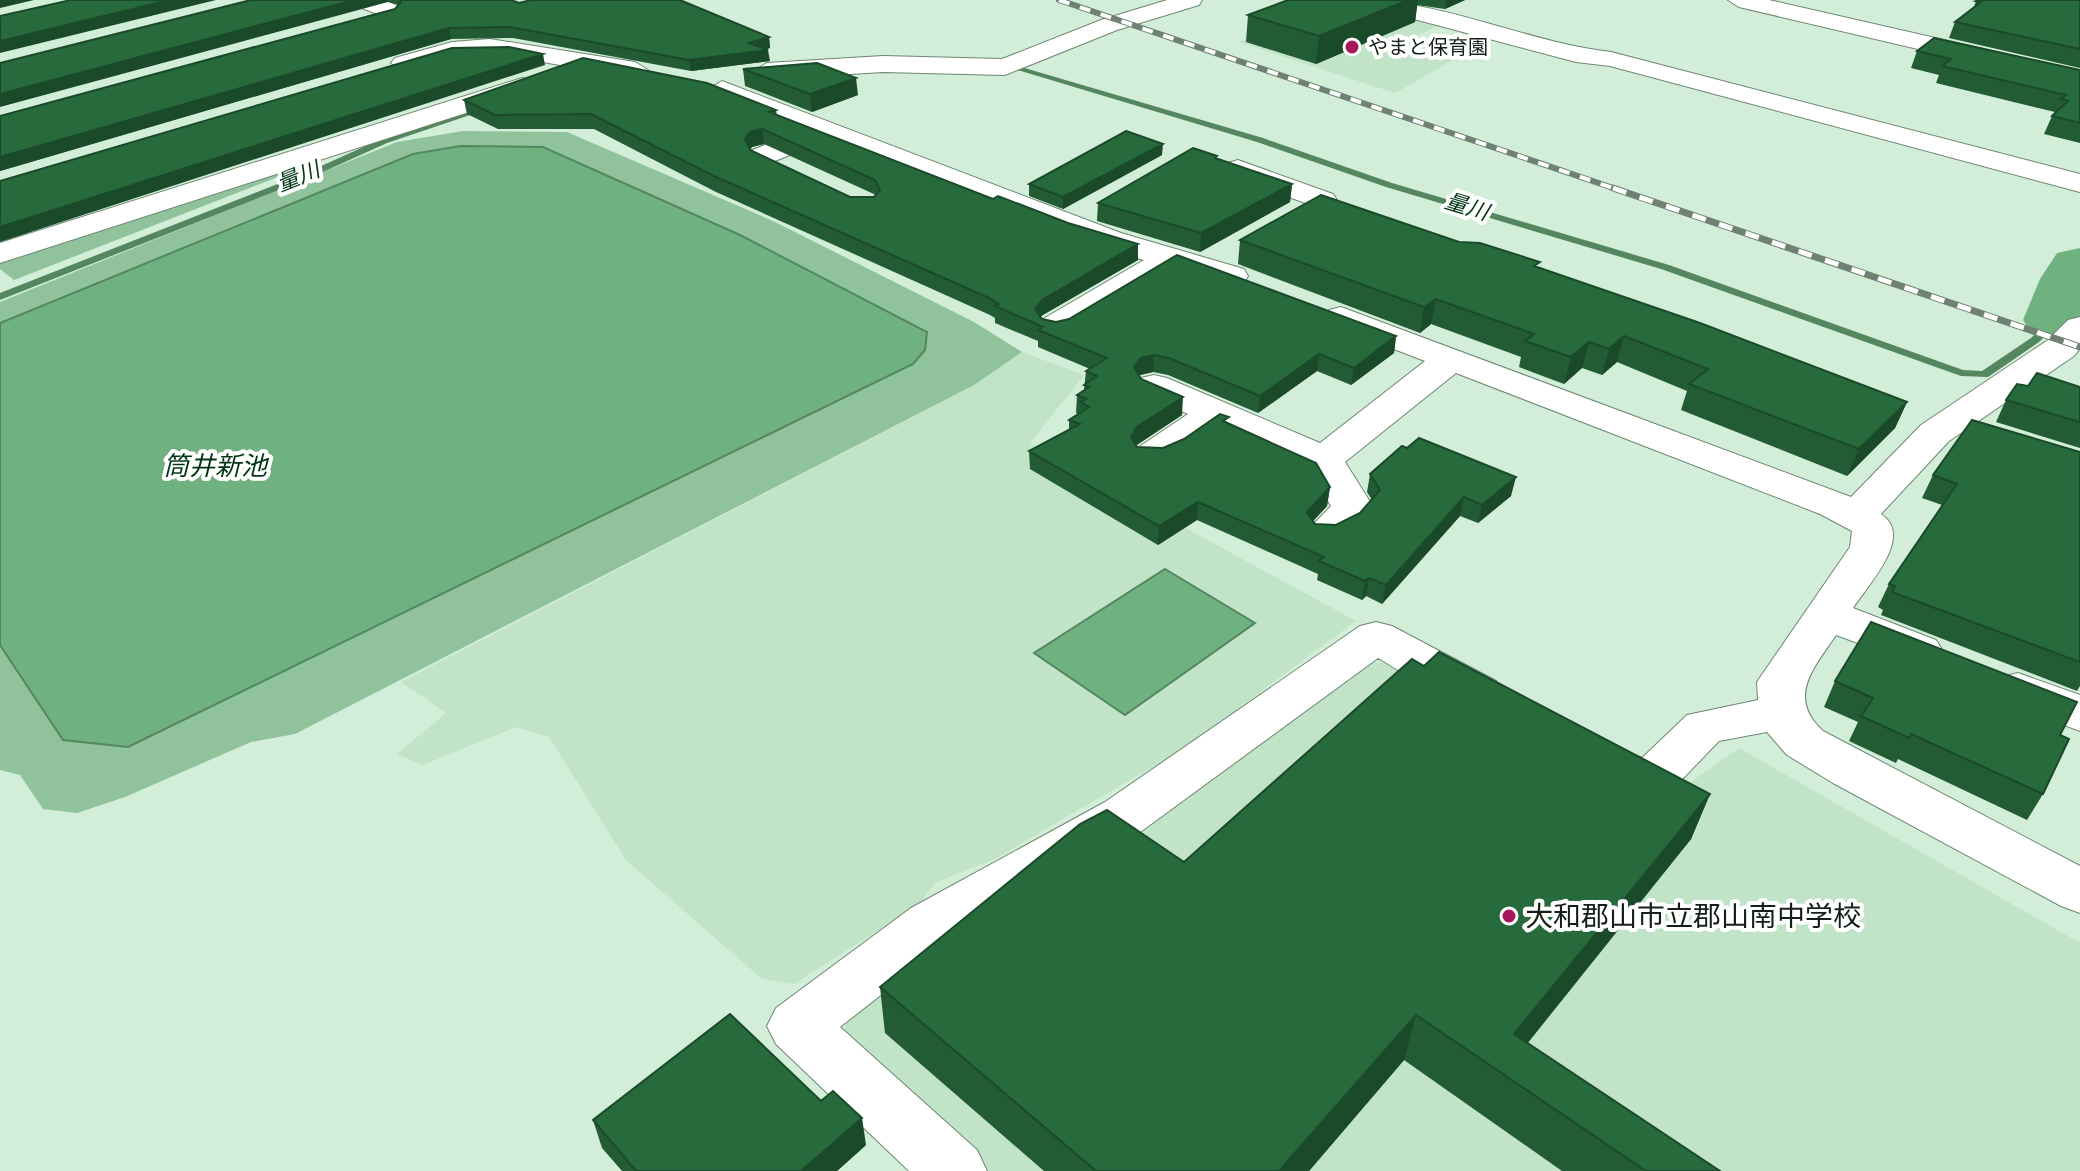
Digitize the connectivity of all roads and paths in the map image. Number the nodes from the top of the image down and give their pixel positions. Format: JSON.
{"nodes":[{"id":1,"x":362,"y":0,"type":"edge"},
{"id":2,"x":1191,"y":0,"type":"edge"},
{"id":3,"x":1369,"y":0,"type":"edge"},
{"id":4,"x":1739,"y":0,"type":"edge"},
{"id":5,"x":389,"y":12,"type":"junction"},
{"id":6,"x":344,"y":24,"type":"edge"},
{"id":7,"x":471,"y":47,"type":"junction"},
{"id":8,"x":583,"y":61,"type":"junction"},
{"id":9,"x":376,"y":71,"type":"edge"},
{"id":10,"x":654,"y":73,"type":"edge"},
{"id":11,"x":2080,"y":79,"type":"edge"},
{"id":12,"x":826,"y":131,"type":"junction"},
{"id":13,"x":763,"y":156,"type":"junction"},
{"id":14,"x":1217,"y":161,"type":"edge"},
{"id":15,"x":732,"y":168,"type":"edge"},
{"id":16,"x":801,"y":174,"type":"edge"},
{"id":17,"x":2080,"y":183,"type":"edge"},
{"id":18,"x":1325,"y":206,"type":"edge"},
{"id":19,"x":1241,"y":246,"type":"dead end"},
{"id":20,"x":0,"y":253,"type":"edge"},
{"id":21,"x":1187,"y":262,"type":"junction"},
{"id":22,"x":1263,"y":287,"type":"edge"},
{"id":23,"x":1306,"y":304,"type":"edge"},
{"id":24,"x":1055,"y":326,"type":"edge"},
{"id":25,"x":2080,"y":327,"type":"edge"},
{"id":26,"x":1451,"y":359,"type":"junction"},
{"id":27,"x":1154,"y":386,"type":"edge"},
{"id":28,"x":1216,"y":412,"type":"junction"},
{"id":29,"x":1948,"y":422,"type":"junction"},
{"id":30,"x":1992,"y":436,"type":"edge"},
{"id":31,"x":1153,"y":455,"type":"edge"},
{"id":32,"x":1324,"y":459,"type":"junction"},
{"id":33,"x":1857,"y":515,"type":"junction"},
{"id":34,"x":1328,"y":531,"type":"edge"},
{"id":35,"x":1825,"y":614,"type":"junction"},
{"id":36,"x":1782,"y":712,"type":"junction"},
{"id":37,"x":2080,"y":714,"type":"edge"},
{"id":38,"x":2080,"y":891,"type":"edge"},
{"id":39,"x":954,"y":1171,"type":"edge"}],
"edges":[{"from":1,"to":5,"type":"street"},
{"from":2,"to":12,"type":"street"},
{"from":3,"to":17,"type":"street"},
{"from":4,"to":11,"type":"street"},
{"from":5,"to":6,"type":"street"},
{"from":5,"to":7,"type":"street"},
{"from":7,"to":8,"type":"street"},
{"from":7,"to":9,"type":"street"},
{"from":8,"to":10,"type":"street"},
{"from":8,"to":20,"type":"street"},
{"from":12,"to":13,"type":"street"},
{"from":12,"to":21,"type":"street"},
{"from":13,"to":15,"type":"street"},
{"from":13,"to":16,"type":"street"},
{"from":14,"to":18,"type":"street"},
{"from":19,"to":21,"type":"street"},
{"from":21,"to":22,"type":"street"},
{"from":21,"to":24,"type":"street"},
{"from":23,"to":26,"type":"street"},
{"from":25,"to":29,"type":"street"},
{"from":26,"to":32,"type":"street"},
{"from":26,"to":33,"type":"street"},
{"from":27,"to":28,"type":"street"},
{"from":28,"to":31,"type":"street"},
{"from":28,"to":32,"type":"street"},
{"from":29,"to":30,"type":"street"},
{"from":29,"to":33,"type":"street"},
{"from":32,"to":34,"type":"street"},
{"from":33,"to":35,"type":"street"},
{"from":35,"to":36,"type":"street"},
{"from":35,"to":37,"type":"street"},
{"from":36,"to":38,"type":"street"},
{"from":36,"to":39,"type":"street"}]}
